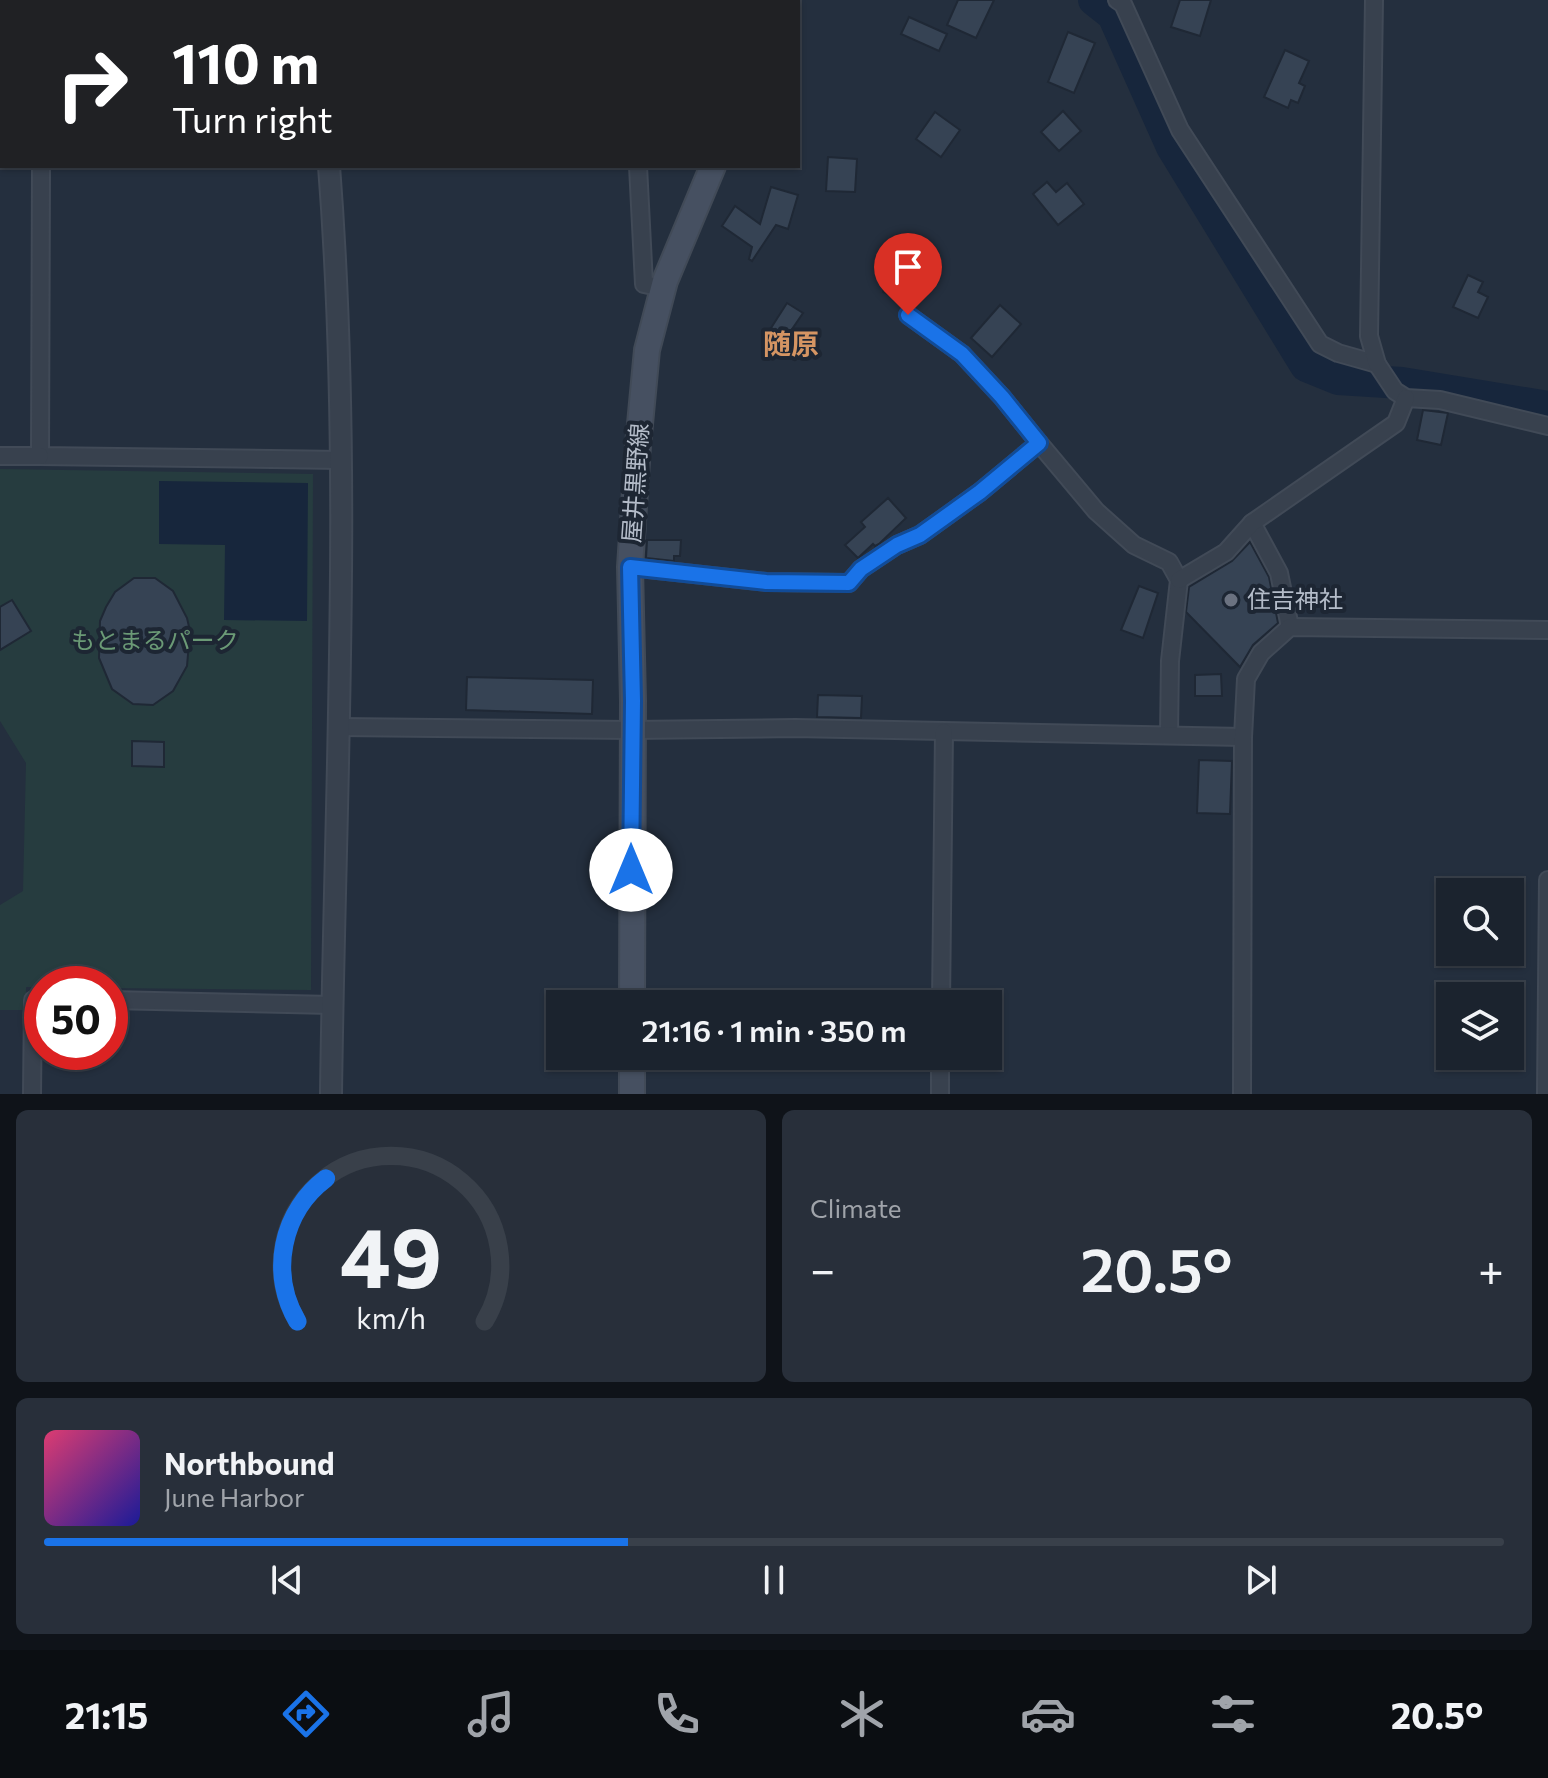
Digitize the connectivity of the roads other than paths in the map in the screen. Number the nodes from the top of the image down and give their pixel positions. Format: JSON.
{"nodes":[{"id":1,"x":1374,"y":0,"type":"edge"},
{"id":2,"x":1122,"y":1,"type":"edge"},
{"id":3,"x":41,"y":168,"type":"edge"},
{"id":4,"x":329,"y":168,"type":"edge"},
{"id":5,"x":638,"y":168,"type":"edge"},
{"id":6,"x":712,"y":168,"type":"edge"},
{"id":7,"x":663,"y":288,"type":"junction"},
{"id":8,"x":908,"y":315,"type":"dead end"},
{"id":9,"x":1377,"y":364,"type":"junction"},
{"id":10,"x":1406,"y":398,"type":"junction"},
{"id":11,"x":1548,"y":426,"type":"edge"},
{"id":12,"x":1039,"y":443,"type":"junction"},
{"id":13,"x":0,"y":456,"type":"edge"},
{"id":14,"x":40,"y":456,"type":"junction"},
{"id":15,"x":341,"y":460,"type":"junction"},
{"id":16,"x":1252,"y":523,"type":"junction"},
{"id":17,"x":630,"y":567,"type":"junction"},
{"id":18,"x":1179,"y":580,"type":"junction"},
{"id":19,"x":1290,"y":627,"type":"junction"},
{"id":20,"x":1548,"y":630,"type":"edge"},
{"id":21,"x":339,"y":727,"type":"junction"},
{"id":22,"x":631,"y":730,"type":"junction"},
{"id":23,"x":944,"y":732,"type":"junction"},
{"id":24,"x":1169,"y":735,"type":"junction"},
{"id":25,"x":1243,"y":737,"type":"junction"},
{"id":26,"x":1548,"y":880,"type":"edge"},
{"id":27,"x":632,"y":990,"type":"edge"},
{"id":28,"x":941,"y":990,"type":"edge"},
{"id":29,"x":128,"y":1000,"type":"edge"},
{"id":30,"x":332,"y":1005,"type":"junction"},
{"id":31,"x":32,"y":1070,"type":"edge"},
{"id":32,"x":632,"y":1070,"type":"edge"},
{"id":33,"x":940,"y":1070,"type":"edge"},
{"id":34,"x":32,"y":1094,"type":"edge"},
{"id":35,"x":331,"y":1094,"type":"edge"},
{"id":36,"x":632,"y":1094,"type":"edge"},
{"id":37,"x":940,"y":1094,"type":"edge"},
{"id":38,"x":1242,"y":1094,"type":"edge"},
{"id":39,"x":1546,"y":1094,"type":"edge"}],
"edges":[{"from":1,"to":9,"type":"street"},
{"from":2,"to":9,"type":"street"},
{"from":3,"to":14,"type":"street"},
{"from":4,"to":15,"type":"street"},
{"from":5,"to":7,"type":"street"},
{"from":6,"to":7,"type":"main road","name":"屋井黒野線"},
{"from":7,"to":17,"type":"main road","name":"屋井黒野線"},
{"from":8,"to":12,"type":"street"},
{"from":9,"to":10,"type":"street"},
{"from":10,"to":11,"type":"street"},
{"from":10,"to":16,"type":"street"},
{"from":12,"to":17,"type":"street"},
{"from":12,"to":18,"type":"street"},
{"from":13,"to":14,"type":"street"},
{"from":14,"to":15,"type":"street"},
{"from":15,"to":21,"type":"street"},
{"from":16,"to":18,"type":"street"},
{"from":16,"to":19,"type":"street"},
{"from":17,"to":22,"type":"main road","name":"屋井黒野線"},
{"from":18,"to":24,"type":"street"},
{"from":19,"to":20,"type":"street"},
{"from":19,"to":25,"type":"street"},
{"from":21,"to":22,"type":"street"},
{"from":21,"to":30,"type":"street"},
{"from":22,"to":23,"type":"street"},
{"from":22,"to":27,"type":"main road","name":"屋井黒野線"},
{"from":23,"to":24,"type":"street"},
{"from":23,"to":28,"type":"street"},
{"from":24,"to":25,"type":"street"},
{"from":25,"to":38,"type":"street"},
{"from":26,"to":39,"type":"street"},
{"from":29,"to":30,"type":"street"},
{"from":30,"to":35,"type":"street"},
{"from":31,"to":34,"type":"street"},
{"from":32,"to":36,"type":"main road"},
{"from":33,"to":37,"type":"street"}]}
